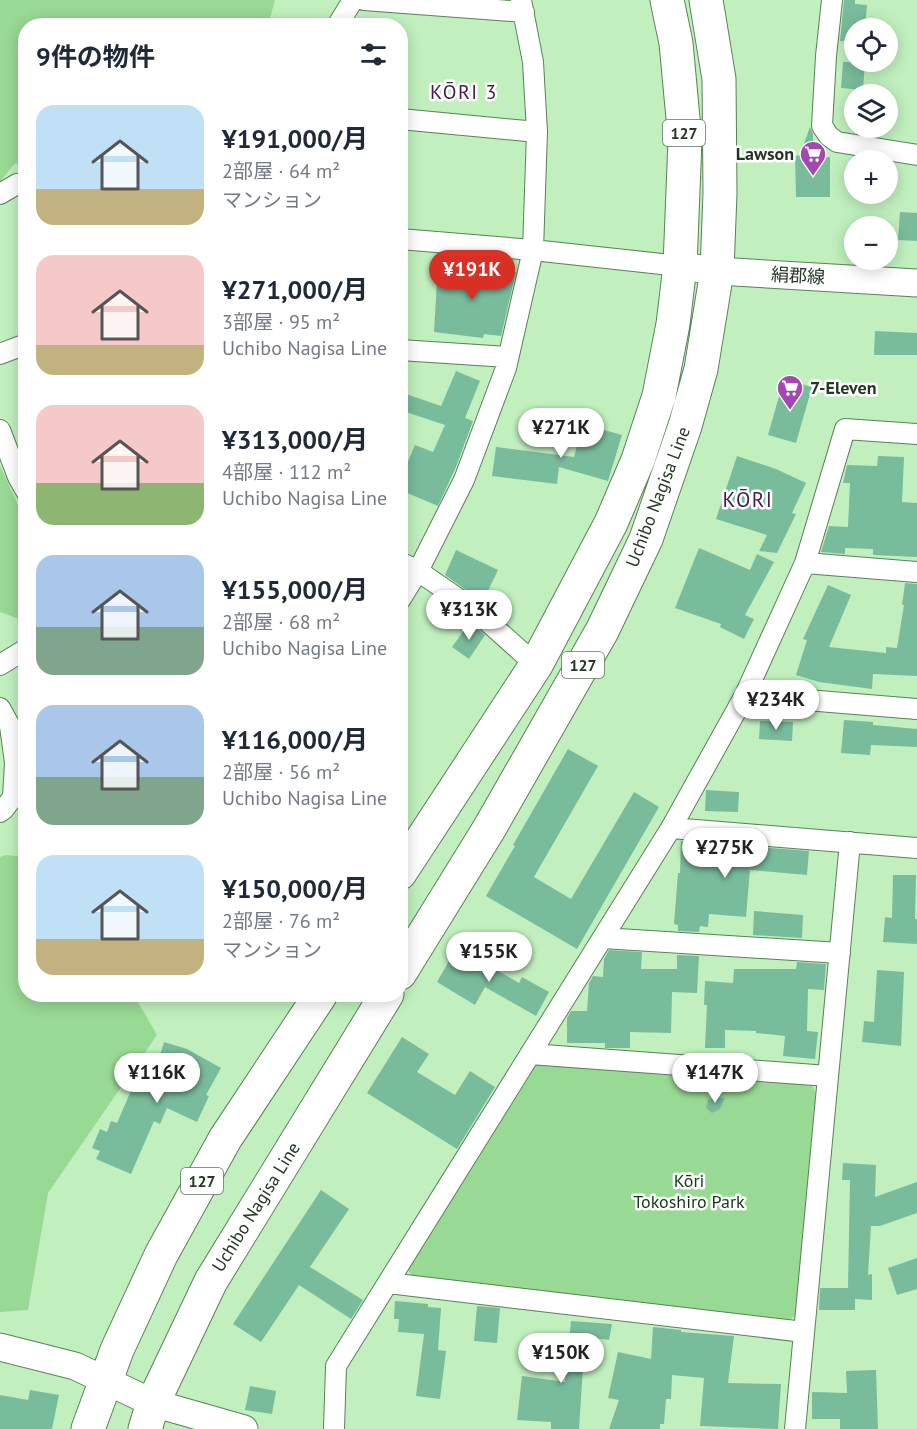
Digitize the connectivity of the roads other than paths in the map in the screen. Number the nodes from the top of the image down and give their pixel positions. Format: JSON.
{"nodes":[{"id":1,"x":353,"y":0,"type":"edge"},
{"id":2,"x":364,"y":0,"type":"edge"},
{"id":3,"x":667,"y":0,"type":"edge"},
{"id":4,"x":706,"y":0,"type":"edge"},
{"id":5,"x":832,"y":0,"type":"edge"},
{"id":6,"x":523,"y":6,"type":"edge"},
{"id":7,"x":341,"y":18,"type":"edge"},
{"id":8,"x":408,"y":120,"type":"edge"},
{"id":9,"x":537,"y":132,"type":"junction"},
{"id":10,"x":917,"y":155,"type":"edge"},
{"id":11,"x":18,"y":184,"type":"edge"},
{"id":12,"x":0,"y":194,"type":"edge"},
{"id":13,"x":408,"y":240,"type":"edge"},
{"id":14,"x":533,"y":250,"type":"junction"},
{"id":15,"x":680,"y":266,"type":"junction"},
{"id":16,"x":717,"y":271,"type":"junction"},
{"id":17,"x":917,"y":283,"type":"edge"},
{"id":18,"x":18,"y":347,"type":"edge"},
{"id":19,"x":408,"y":351,"type":"edge"},
{"id":20,"x":0,"y":354,"type":"edge"},
{"id":21,"x":508,"y":357,"type":"junction"},
{"id":22,"x":0,"y":430,"type":"edge"},
{"id":23,"x":917,"y":434,"type":"edge"},
{"id":24,"x":18,"y":470,"type":"edge"},
{"id":25,"x":805,"y":563,"type":"junction"},
{"id":26,"x":409,"y":567,"type":"edge"},
{"id":27,"x":917,"y":572,"type":"edge"},
{"id":28,"x":18,"y":654,"type":"edge"},
{"id":29,"x":0,"y":665,"type":"edge"},
{"id":30,"x":536,"y":665,"type":"junction"},
{"id":31,"x":745,"y":695,"type":"junction"},
{"id":32,"x":0,"y":708,"type":"edge"},
{"id":33,"x":917,"y":709,"type":"edge"},
{"id":34,"x":18,"y":755,"type":"edge"},
{"id":35,"x":18,"y":772,"type":"edge"},
{"id":36,"x":0,"y":812,"type":"edge"},
{"id":37,"x":671,"y":828,"type":"junction"},
{"id":38,"x":850,"y":842,"type":"junction"},
{"id":39,"x":917,"y":848,"type":"edge"},
{"id":40,"x":408,"y":861,"type":"edge"},
{"id":41,"x":603,"y":939,"type":"junction"},
{"id":42,"x":840,"y":953,"type":"junction"},
{"id":43,"x":408,"y":960,"type":"edge"},
{"id":44,"x":316,"y":1002,"type":"edge"},
{"id":45,"x":382,"y":1002,"type":"edge"},
{"id":46,"x":530,"y":1054,"type":"junction"},
{"id":47,"x":828,"y":1076,"type":"junction"},
{"id":48,"x":388,"y":1283,"type":"junction"},
{"id":49,"x":804,"y":1332,"type":"junction"},
{"id":50,"x":0,"y":1347,"type":"edge"},
{"id":51,"x":106,"y":1380,"type":"junction"},
{"id":52,"x":149,"y":1416,"type":"edge"},
{"id":53,"x":88,"y":1429,"type":"edge"},
{"id":54,"x":244,"y":1429,"type":"edge"},
{"id":55,"x":334,"y":1429,"type":"edge"},
{"id":56,"x":795,"y":1429,"type":"edge"}],
"edges":[{"from":1,"to":7,"type":"street"},
{"from":2,"to":6,"type":"street"},
{"from":3,"to":15,"type":"highway","name":"Uchibo Nagisa Line","number":"127"},
{"from":4,"to":16,"type":"highway","name":"Uchibo Nagisa Line","number":"127"},
{"from":5,"to":10,"type":"street"},
{"from":6,"to":9,"type":"street"},
{"from":8,"to":9,"type":"street"},
{"from":9,"to":14,"type":"street"},
{"from":11,"to":12,"type":"street"},
{"from":13,"to":14,"type":"street"},
{"from":14,"to":15,"type":"street"},
{"from":14,"to":21,"type":"street"},
{"from":15,"to":16,"type":"street","name":"絹郡線"},
{"from":15,"to":30,"type":"highway","name":"Uchibo Nagisa Line","number":"127"},
{"from":16,"to":17,"type":"street","name":"絹郡線"},
{"from":16,"to":43,"type":"highway","name":"Uchibo Nagisa Line","number":"127"},
{"from":18,"to":20,"type":"street"},
{"from":19,"to":21,"type":"street"},
{"from":21,"to":26,"type":"street"},
{"from":22,"to":24,"type":"street"},
{"from":23,"to":25,"type":"street"},
{"from":25,"to":27,"type":"street"},
{"from":25,"to":31,"type":"street"},
{"from":26,"to":30,"type":"street"},
{"from":28,"to":29,"type":"street"},
{"from":30,"to":40,"type":"highway","name":"Uchibo Nagisa Line","number":"127"},
{"from":31,"to":33,"type":"street"},
{"from":31,"to":37,"type":"street"},
{"from":32,"to":34,"type":"street"},
{"from":35,"to":36,"type":"street"},
{"from":37,"to":38,"type":"street"},
{"from":37,"to":41,"type":"street"},
{"from":38,"to":39,"type":"street"},
{"from":38,"to":42,"type":"street"},
{"from":41,"to":42,"type":"street"},
{"from":41,"to":46,"type":"street"},
{"from":42,"to":47,"type":"street"},
{"from":44,"to":51,"type":"highway","number":"127"},
{"from":45,"to":52,"type":"highway","name":"Uchibo Nagisa Line"},
{"from":46,"to":47,"type":"street"},
{"from":46,"to":48,"type":"street"},
{"from":47,"to":49,"type":"street"},
{"from":48,"to":49,"type":"street"},
{"from":48,"to":55,"type":"street"},
{"from":49,"to":56,"type":"street"},
{"from":50,"to":51,"type":"street"},
{"from":51,"to":52,"type":"street"},
{"from":51,"to":53,"type":"highway","number":"127"},
{"from":52,"to":54,"type":"street"}]}
